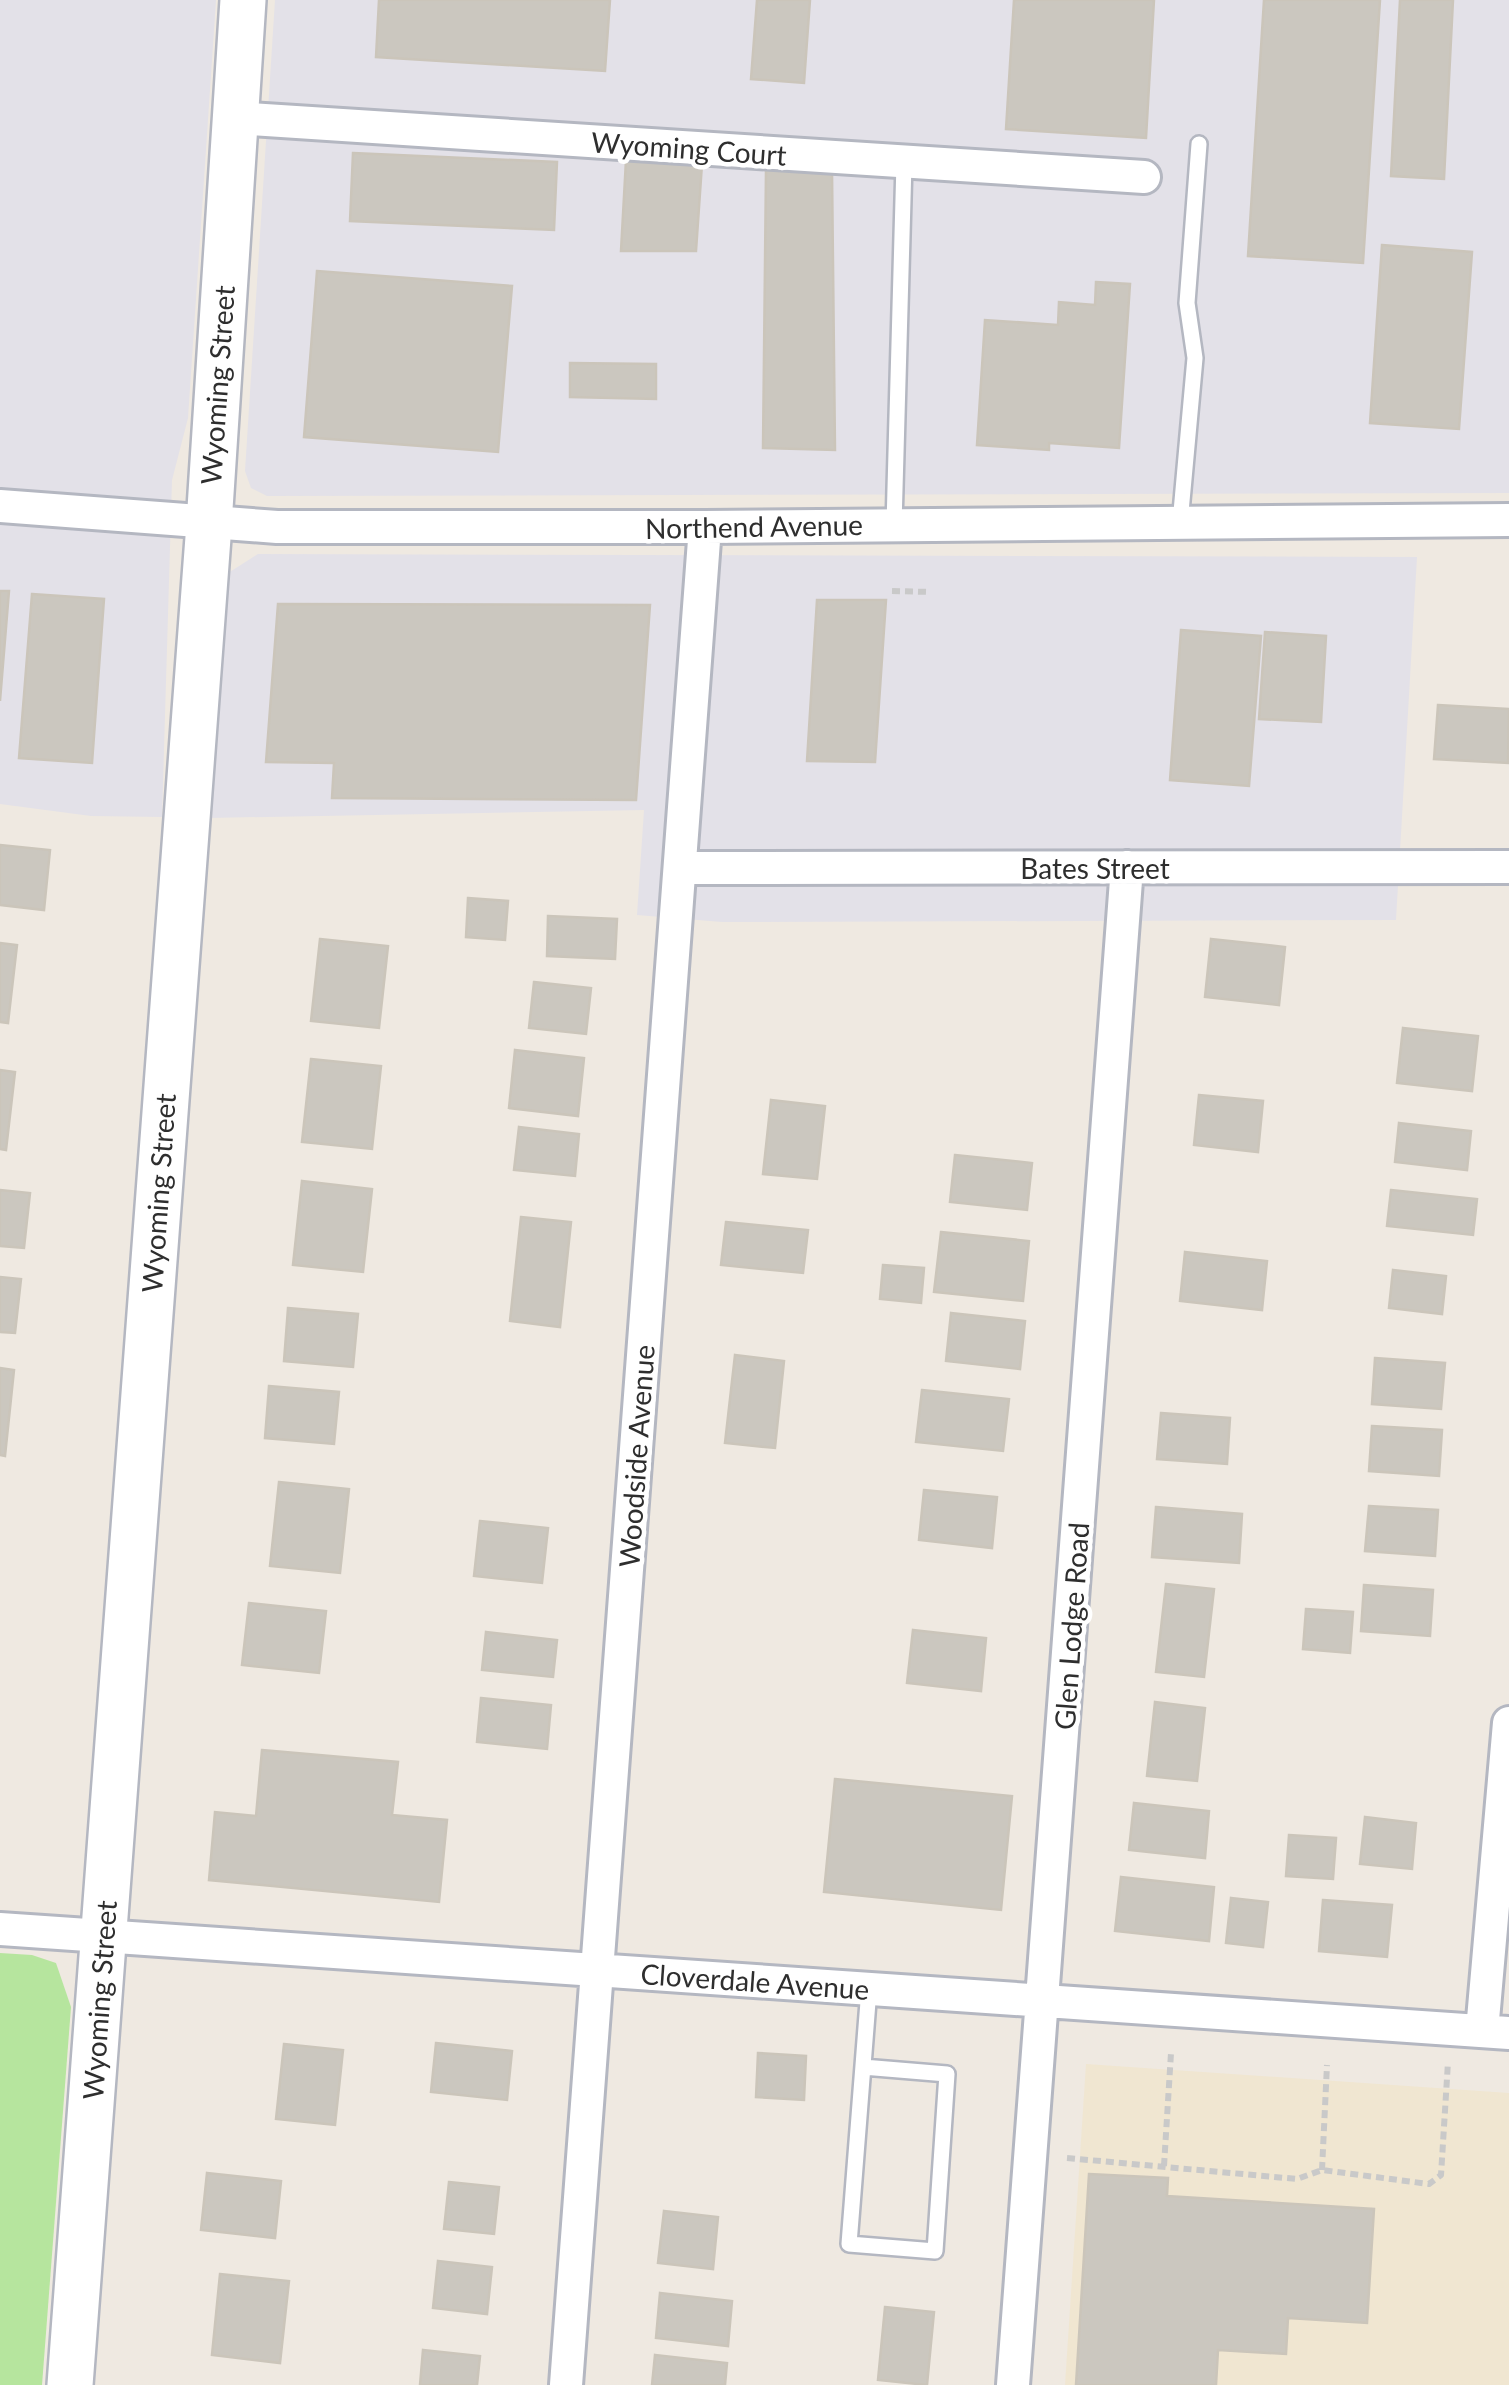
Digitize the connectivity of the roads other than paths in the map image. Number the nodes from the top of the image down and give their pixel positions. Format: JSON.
{"nodes":[{"id":1,"x":242,"y":0,"type":"edge"},
{"id":2,"x":234,"y":118,"type":"junction"},
{"id":3,"x":1199,"y":144,"type":"dead end"},
{"id":4,"x":904,"y":163,"type":"junction"},
{"id":5,"x":1144,"y":177,"type":"dead end"},
{"id":6,"x":0,"y":506,"type":"edge"},
{"id":7,"x":1508,"y":514,"type":"edge"},
{"id":8,"x":1180,"y":523,"type":"junction"},
{"id":9,"x":209,"y":524,"type":"junction"},
{"id":10,"x":894,"y":525,"type":"junction"},
{"id":11,"x":705,"y":528,"type":"junction"},
{"id":12,"x":1127,"y":867,"type":"junction"},
{"id":13,"x":680,"y":868,"type":"junction"},
{"id":14,"x":1509,"y":868,"type":"edge"},
{"id":15,"x":1509,"y":1724,"type":"edge"},
{"id":16,"x":0,"y":1929,"type":"edge"},
{"id":17,"x":104,"y":1937,"type":"junction"},
{"id":18,"x":597,"y":1970,"type":"junction"},
{"id":19,"x":869,"y":1989,"type":"junction"},
{"id":20,"x":1042,"y":2002,"type":"junction"},
{"id":21,"x":1495,"y":2032,"type":"edge"},
{"id":22,"x":863,"y":2068,"type":"junction"},
{"id":23,"x":70,"y":2385,"type":"edge"},
{"id":24,"x":566,"y":2385,"type":"edge"},
{"id":25,"x":1013,"y":2385,"type":"edge"}],
"edges":[{"from":1,"to":2,"type":"street","name":"Wyoming Street"},
{"from":2,"to":4,"type":"street","name":"Wyoming Court"},
{"from":2,"to":9,"type":"street","name":"Wyoming Street"},
{"from":3,"to":8,"type":"lane"},
{"from":4,"to":5,"type":"street","name":"Wyoming Court"},
{"from":4,"to":10,"type":"lane"},
{"from":6,"to":9,"type":"street","name":"Northend Avenue"},
{"from":7,"to":8,"type":"street","name":"Northend Avenue"},
{"from":8,"to":10,"type":"street","name":"Northend Avenue"},
{"from":9,"to":11,"type":"street","name":"Northend Avenue"},
{"from":9,"to":17,"type":"street","name":"Wyoming Street"},
{"from":10,"to":11,"type":"street","name":"Northend Avenue"},
{"from":11,"to":13,"type":"street","name":"Woodside Avenue"},
{"from":12,"to":13,"type":"street","name":"Bates Street"},
{"from":12,"to":14,"type":"street","name":"Bates Street"},
{"from":12,"to":20,"type":"street","name":"Glen Lodge Road"},
{"from":13,"to":18,"type":"street","name":"Woodside Avenue"},
{"from":15,"to":21,"type":"street"},
{"from":16,"to":17,"type":"street","name":"Cloverdale Avenue"},
{"from":17,"to":18,"type":"street","name":"Cloverdale Avenue"},
{"from":17,"to":23,"type":"street","name":"Wyoming Street"},
{"from":18,"to":19,"type":"street","name":"Cloverdale Avenue"},
{"from":18,"to":24,"type":"street","name":"Woodside Avenue"},
{"from":19,"to":20,"type":"street","name":"Cloverdale Avenue"},
{"from":19,"to":22,"type":"lane"},
{"from":20,"to":21,"type":"street","name":"Cloverdale Avenue"},
{"from":20,"to":25,"type":"street","name":"Glen Lodge Road"},
{"from":22,"to":22,"type":"lane"}]}
